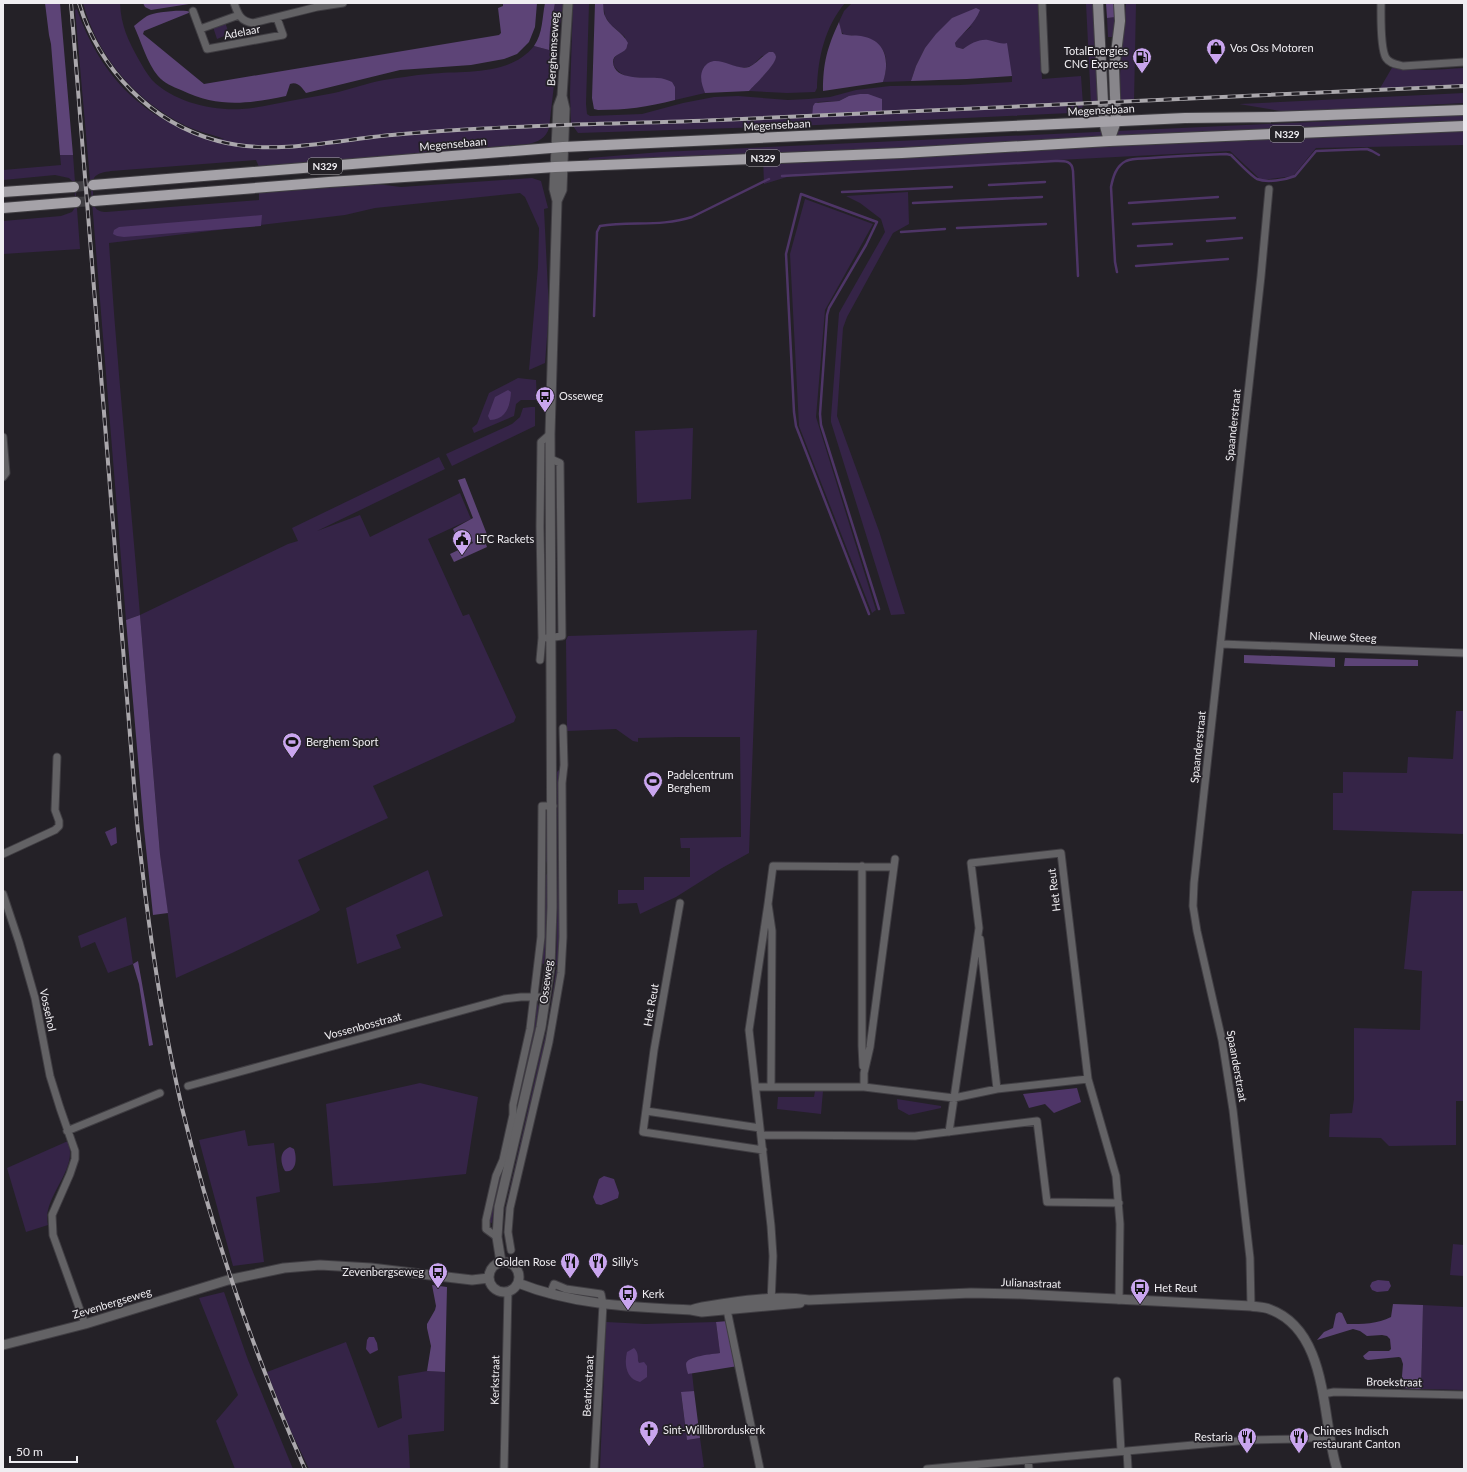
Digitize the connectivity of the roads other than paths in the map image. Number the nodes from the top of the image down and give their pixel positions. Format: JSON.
{"nodes":[{"id":1,"x":234,"y":3,"type":"edge"},
{"id":2,"x":343,"y":3,"type":"edge"},
{"id":3,"x":568,"y":3,"type":"edge"},
{"id":4,"x":1042,"y":3,"type":"edge"},
{"id":5,"x":1098,"y":3,"type":"edge"},
{"id":6,"x":1119,"y":3,"type":"edge"},
{"id":7,"x":1381,"y":3,"type":"edge"},
{"id":8,"x":193,"y":11,"type":"dead end"},
{"id":9,"x":239,"y":15,"type":"junction"},
{"id":10,"x":277,"y":18,"type":"junction"},
{"id":11,"x":200,"y":29,"type":"junction"},
{"id":12,"x":1464,"y":62,"type":"edge"},
{"id":13,"x":1045,"y":70,"type":"dead end"},
{"id":14,"x":1464,"y":110,"type":"edge"},
{"id":15,"x":1116,"y":121,"type":"junction"},
{"id":16,"x":1104,"y":122,"type":"junction"},
{"id":17,"x":1464,"y":126,"type":"edge"},
{"id":18,"x":1109,"y":141,"type":"junction"},
{"id":19,"x":560,"y":147,"type":"junction"},
{"id":20,"x":559,"y":167,"type":"junction"},
{"id":21,"x":93,"y":185,"type":"tunnel mouth"},
{"id":22,"x":74,"y":187,"type":"tunnel mouth"},
{"id":23,"x":1269,"y":189,"type":"dead end"},
{"id":24,"x":3,"y":192,"type":"edge"},
{"id":25,"x":94,"y":201,"type":"tunnel mouth"},
{"id":26,"x":76,"y":202,"type":"tunnel mouth"},
{"id":27,"x":3,"y":208,"type":"edge"},
{"id":28,"x":550,"y":434,"type":"junction"},
{"id":29,"x":3,"y":437,"type":"edge"},
{"id":30,"x":551,"y":459,"type":"junction"},
{"id":31,"x":3,"y":477,"type":"edge"},
{"id":32,"x":561,"y":565,"type":"junction"},
{"id":33,"x":551,"y":566,"type":"junction"},
{"id":34,"x":547,"y":638,"type":"junction"},
{"id":35,"x":1221,"y":644,"type":"junction"},
{"id":36,"x":1464,"y":653,"type":"edge"},
{"id":37,"x":540,"y":660,"type":"dead end"},
{"id":38,"x":563,"y":728,"type":"dead end"},
{"id":39,"x":563,"y":741,"type":"junction"},
{"id":40,"x":552,"y":742,"type":"junction"},
{"id":41,"x":56,"y":757,"type":"dead end"},
{"id":42,"x":553,"y":806,"type":"junction"},
{"id":43,"x":3,"y":854,"type":"edge"},
{"id":44,"x":895,"y":859,"type":"dead end"},
{"id":45,"x":862,"y":866,"type":"junction"},
{"id":46,"x":894,"y":867,"type":"junction"},
{"id":47,"x":542,"y":868,"type":"junction"},
{"id":48,"x":552,"y":868,"type":"junction"},
{"id":49,"x":3,"y":894,"type":"edge"},
{"id":50,"x":680,"y":903,"type":"dead end"},
{"id":51,"x":768,"y":904,"type":"junction"},
{"id":52,"x":979,"y":928,"type":"junction"},
{"id":53,"x":535,"y":996,"type":"junction"},
{"id":54,"x":546,"y":998,"type":"junction"},
{"id":55,"x":864,"y":1072,"type":"junction"},
{"id":56,"x":1088,"y":1079,"type":"junction"},
{"id":57,"x":188,"y":1086,"type":"dead end"},
{"id":58,"x":756,"y":1087,"type":"junction"},
{"id":59,"x":771,"y":1087,"type":"junction"},
{"id":60,"x":864,"y":1087,"type":"junction"},
{"id":61,"x":997,"y":1089,"type":"junction"},
{"id":62,"x":160,"y":1093,"type":"dead end"},
{"id":63,"x":954,"y":1098,"type":"junction"},
{"id":64,"x":646,"y":1111,"type":"junction"},
{"id":65,"x":67,"y":1131,"type":"junction"},
{"id":66,"x":761,"y":1131,"type":"junction"},
{"id":67,"x":949,"y":1132,"type":"junction"},
{"id":68,"x":763,"y":1150,"type":"junction"},
{"id":69,"x":1119,"y":1203,"type":"junction"},
{"id":70,"x":497,"y":1221,"type":"junction"},
{"id":71,"x":508,"y":1221,"type":"junction"},
{"id":72,"x":497,"y":1237,"type":"junction"},
{"id":73,"x":510,"y":1250,"type":"dead end"},
{"id":74,"x":501,"y":1262,"type":"junction"},
{"id":75,"x":489,"y":1278,"type":"junction"},
{"id":76,"x":518,"y":1283,"type":"junction"},
{"id":77,"x":508,"y":1292,"type":"junction"},
{"id":78,"x":1119,"y":1300,"type":"junction"},
{"id":79,"x":771,"y":1302,"type":"junction"},
{"id":80,"x":603,"y":1304,"type":"junction"},
{"id":81,"x":726,"y":1306,"type":"junction"},
{"id":82,"x":1251,"y":1306,"type":"junction"},
{"id":83,"x":85,"y":1324,"type":"junction"},
{"id":84,"x":3,"y":1345,"type":"edge"},
{"id":85,"x":1117,"y":1381,"type":"dead end"},
{"id":86,"x":1323,"y":1394,"type":"junction"},
{"id":87,"x":1464,"y":1395,"type":"edge"},
{"id":88,"x":1329,"y":1436,"type":"junction"},
{"id":89,"x":1124,"y":1451,"type":"junction"},
{"id":90,"x":1028,"y":1460,"type":"junction"},
{"id":91,"x":962,"y":1468,"type":"edge"},
{"id":92,"x":504,"y":1469,"type":"edge"},
{"id":93,"x":594,"y":1469,"type":"edge"},
{"id":94,"x":760,"y":1469,"type":"edge"},
{"id":95,"x":927,"y":1469,"type":"edge"},
{"id":96,"x":1029,"y":1469,"type":"edge"},
{"id":97,"x":1128,"y":1469,"type":"edge"},
{"id":98,"x":1337,"y":1469,"type":"edge"}],
"edges":[{"from":1,"to":9,"type":"street","name":"Adelaar"},
{"from":2,"to":10,"type":"street","name":"Adelaar"},
{"from":3,"to":19,"type":"street","name":"Berghemseweg"},
{"from":4,"to":13,"type":"street"},
{"from":5,"to":16,"type":"main road"},
{"from":6,"to":15,"type":"main road"},
{"from":7,"to":12,"type":"street"},
{"from":8,"to":11,"type":"street","name":"Adelaar"},
{"from":9,"to":10,"type":"street","name":"Adelaar"},
{"from":9,"to":11,"type":"street","name":"Adelaar"},
{"from":10,"to":11,"type":"street","name":"Adelaar"},
{"from":14,"to":15,"type":"main road","name":"Megensebaan","number":"N329"},
{"from":15,"to":16,"type":"main road","name":"Megensebaan","number":"N329"},
{"from":15,"to":18,"type":"main road"},
{"from":16,"to":18,"type":"main road"},
{"from":16,"to":19,"type":"main road","name":"Megensebaan","number":"N329"},
{"from":17,"to":18,"type":"main road","number":"N329"},
{"from":18,"to":20,"type":"main road","number":"N329"},
{"from":19,"to":20,"type":"street","name":"Berghemseweg"},
{"from":19,"to":21,"type":"main road","name":"Megensebaan","number":"N329"},
{"from":20,"to":25,"type":"main road","number":"N329"},
{"from":20,"to":28,"type":"street","name":"Osseweg"},
{"from":22,"to":24,"type":"main road"},
{"from":23,"to":35,"type":"street","name":"Spaanderstraat"},
{"from":26,"to":27,"type":"main road"},
{"from":28,"to":30,"type":"street","name":"Osseweg"},
{"from":28,"to":34,"type":"street","name":"Osseweg"},
{"from":29,"to":31,"type":"street"},
{"from":30,"to":32,"type":"street"},
{"from":30,"to":33,"type":"street","name":"Osseweg"},
{"from":32,"to":33,"type":"street"},
{"from":32,"to":34,"type":"street"},
{"from":33,"to":34,"type":"street","name":"Osseweg"},
{"from":34,"to":37,"type":"street","name":"Osseweg"},
{"from":34,"to":40,"type":"street","name":"Osseweg"},
{"from":35,"to":36,"type":"street","name":"Nieuwe Steeg"},
{"from":35,"to":82,"type":"street","name":"Spaanderstraat"},
{"from":38,"to":39,"type":"street","name":"Osseweg"},
{"from":39,"to":40,"type":"street"},
{"from":39,"to":71,"type":"street","name":"Osseweg"},
{"from":40,"to":42,"type":"street","name":"Osseweg"},
{"from":41,"to":43,"type":"street"},
{"from":42,"to":47,"type":"street","name":"Osseweg"},
{"from":42,"to":48,"type":"street","name":"Osseweg"},
{"from":44,"to":46,"type":"street"},
{"from":45,"to":46,"type":"street"},
{"from":45,"to":51,"type":"street"},
{"from":45,"to":55,"type":"street"},
{"from":46,"to":55,"type":"street"},
{"from":47,"to":48,"type":"street"},
{"from":47,"to":53,"type":"street","name":"Osseweg"},
{"from":48,"to":54,"type":"street","name":"Osseweg"},
{"from":49,"to":65,"type":"street","name":"Vossehol"},
{"from":50,"to":64,"type":"street","name":"Het Reut"},
{"from":51,"to":58,"type":"street"},
{"from":51,"to":59,"type":"street"},
{"from":52,"to":56,"type":"street","name":"Het Reut"},
{"from":52,"to":61,"type":"street","name":"Het Reut"},
{"from":52,"to":63,"type":"street","name":"Het Reut"},
{"from":53,"to":54,"type":"street","name":"Vossenbosstraat"},
{"from":53,"to":57,"type":"street","name":"Vossenbosstraat"},
{"from":53,"to":72,"type":"street","name":"Osseweg"},
{"from":54,"to":70,"type":"street","name":"Osseweg"},
{"from":55,"to":60,"type":"street"},
{"from":56,"to":61,"type":"street"},
{"from":56,"to":69,"type":"street","name":"Het Reut"},
{"from":58,"to":59,"type":"street"},
{"from":58,"to":66,"type":"street"},
{"from":59,"to":60,"type":"street"},
{"from":60,"to":63,"type":"street"},
{"from":61,"to":63,"type":"street"},
{"from":62,"to":65,"type":"street"},
{"from":63,"to":67,"type":"street","name":"Het Reut"},
{"from":64,"to":66,"type":"street"},
{"from":64,"to":68,"type":"street","name":"Het Reut"},
{"from":65,"to":83,"type":"street","name":"Vossehol"},
{"from":66,"to":67,"type":"street"},
{"from":66,"to":68,"type":"street"},
{"from":67,"to":69,"type":"street"},
{"from":68,"to":79,"type":"street"},
{"from":69,"to":78,"type":"street","name":"Het Reut"},
{"from":70,"to":71,"type":"street"},
{"from":70,"to":72,"type":"street","name":"Osseweg"},
{"from":71,"to":73,"type":"street","name":"Osseweg"},
{"from":72,"to":74,"type":"street","name":"Osseweg"},
{"from":74,"to":75,"type":"street"},
{"from":74,"to":76,"type":"street"},
{"from":75,"to":77,"type":"street"},
{"from":75,"to":83,"type":"street","name":"Zevenbergseweg"},
{"from":76,"to":77,"type":"street"},
{"from":76,"to":80,"type":"street","name":"Julianastraat"},
{"from":77,"to":92,"type":"street","name":"Kerkstraat"},
{"from":78,"to":79,"type":"street","name":"Julianastraat"},
{"from":78,"to":82,"type":"street","name":"Julianastraat"},
{"from":79,"to":81,"type":"street","name":"Julianastraat"},
{"from":80,"to":81,"type":"street","name":"Julianastraat"},
{"from":80,"to":93,"type":"street","name":"Beatrixstraat"},
{"from":81,"to":94,"type":"street"},
{"from":82,"to":86,"type":"street","name":"Julianastraat"},
{"from":83,"to":84,"type":"street","name":"Zevenbergseweg"},
{"from":85,"to":89,"type":"street"},
{"from":86,"to":87,"type":"street","name":"Broekstraat"},
{"from":86,"to":88,"type":"street","name":"Julianastraat"},
{"from":88,"to":89,"type":"street"},
{"from":88,"to":98,"type":"street","name":"Julianastraat"},
{"from":89,"to":90,"type":"street"},
{"from":89,"to":97,"type":"street"},
{"from":90,"to":91,"type":"street"},
{"from":90,"to":96,"type":"street"},
{"from":91,"to":95,"type":"street"}]}
